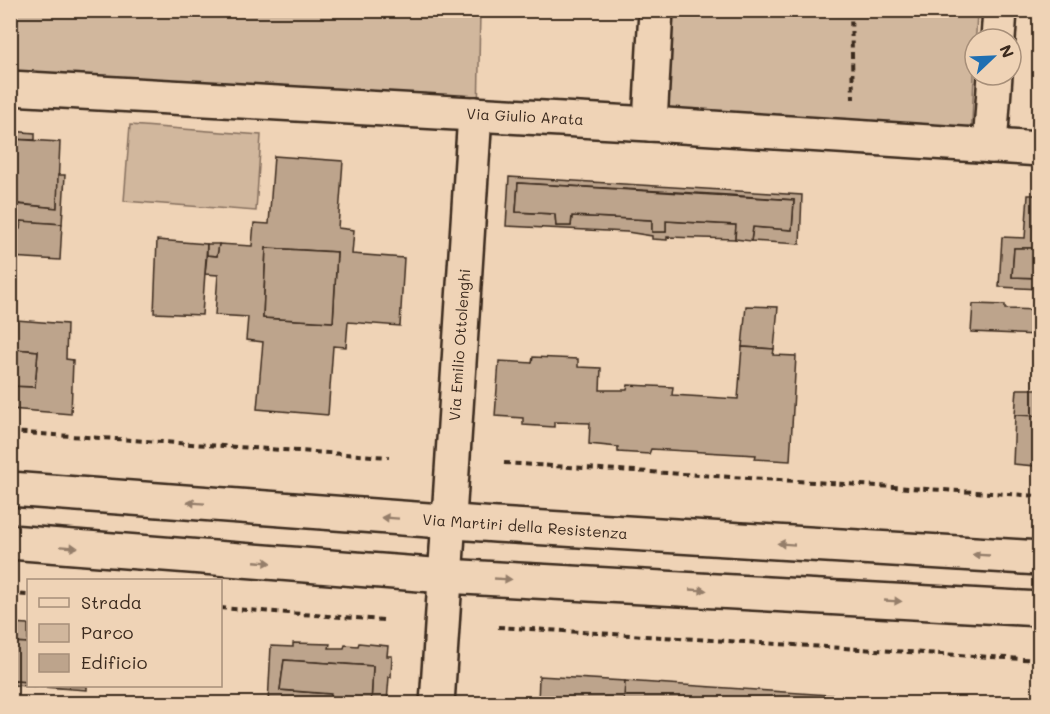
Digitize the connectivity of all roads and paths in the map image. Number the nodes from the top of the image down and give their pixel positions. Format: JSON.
{"nodes":[{"id":1,"x":656,"y":10,"type":"edge"},
{"id":2,"x":851,"y":10,"type":"edge"},
{"id":3,"x":1000,"y":10,"type":"edge"},
{"id":4,"x":999,"y":27,"type":"edge"},
{"id":5,"x":994,"y":87,"type":"edge"},
{"id":6,"x":10,"y":88,"type":"edge"},
{"id":7,"x":852,"y":99,"type":"dead end"},
{"id":8,"x":475,"y":114,"type":"junction"},
{"id":9,"x":650,"y":124,"type":"junction"},
{"id":10,"x":990,"y":146,"type":"junction"},
{"id":11,"x":1040,"y":149,"type":"edge"},
{"id":12,"x":10,"y":432,"type":"edge"},
{"id":13,"x":389,"y":457,"type":"dead end"},
{"id":14,"x":504,"y":463,"type":"dead end"},
{"id":15,"x":10,"y":489,"type":"edge"},
{"id":16,"x":1040,"y":496,"type":"edge"},
{"id":17,"x":448,"y":522,"type":"junction"},
{"id":18,"x":10,"y":542,"type":"edge"},
{"id":19,"x":1040,"y":558,"type":"edge"},
{"id":20,"x":445,"y":576,"type":"junction"},
{"id":21,"x":10,"y":594,"type":"edge"},
{"id":22,"x":27,"y":595,"type":"edge"},
{"id":23,"x":222,"y":608,"type":"edge"},
{"id":24,"x":1040,"y":609,"type":"edge"},
{"id":25,"x":382,"y":620,"type":"dead end"},
{"id":26,"x":498,"y":627,"type":"dead end"},
{"id":27,"x":1040,"y":660,"type":"edge"},
{"id":28,"x":437,"y":704,"type":"edge"}],
"edges":[{"from":1,"to":9,"type":"street"},
{"from":2,"to":7,"type":"path"},
{"from":3,"to":4,"type":"street"},
{"from":5,"to":10,"type":"street"},
{"from":6,"to":8,"type":"street","name":"Via Giulio Arata"},
{"from":8,"to":9,"type":"street","name":"Via Giulio Arata"},
{"from":8,"to":17,"type":"street","name":"Via Emilio Ottolenghi"},
{"from":9,"to":10,"type":"street","name":"Via Giulio Arata"},
{"from":10,"to":11,"type":"street","name":"Via Giulio Arata"},
{"from":12,"to":13,"type":"path"},
{"from":14,"to":16,"type":"path"},
{"from":17,"to":15,"type":"street","name":"Via Martiri della Resistenza","one_way":true},
{"from":19,"to":17,"type":"street","name":"Via Martiri della Resistenza","one_way":true},
{"from":17,"to":20,"type":"street","name":"Via Emilio Ottolenghi"},
{"from":18,"to":20,"type":"street","one_way":true},
{"from":20,"to":24,"type":"street","one_way":true},
{"from":20,"to":28,"type":"street","name":"Via Emilio Ottolenghi"},
{"from":21,"to":22,"type":"path"},
{"from":23,"to":25,"type":"path"},
{"from":26,"to":27,"type":"path"}]}
